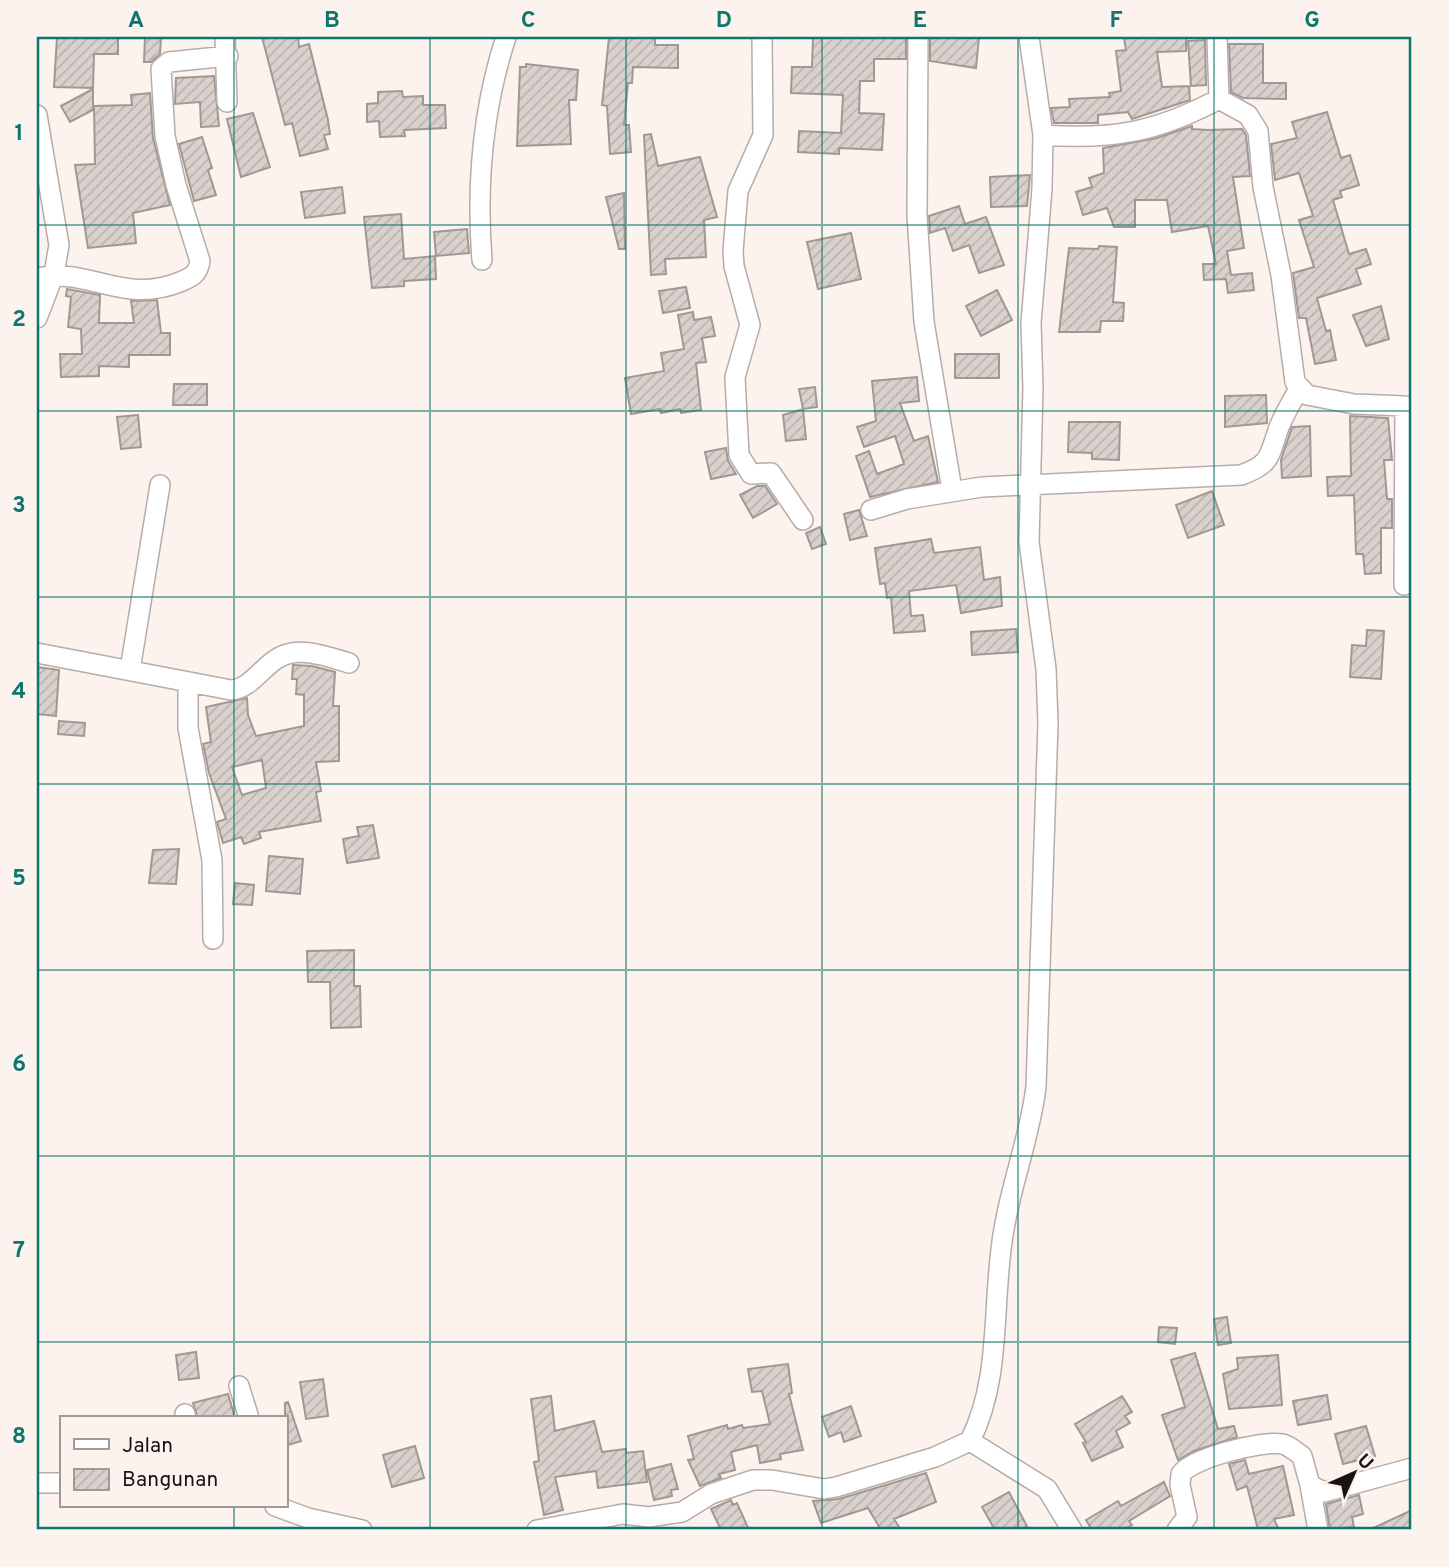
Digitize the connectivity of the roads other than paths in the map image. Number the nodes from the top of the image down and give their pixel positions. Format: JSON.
{"nodes":[{"id":1,"x":506,"y":37,"type":"edge"},
{"id":2,"x":762,"y":37,"type":"edge"},
{"id":3,"x":918,"y":37,"type":"edge"},
{"id":4,"x":1029,"y":37,"type":"edge"},
{"id":5,"x":1217,"y":37,"type":"edge"},
{"id":6,"x":226,"y":46,"type":"edge"},
{"id":7,"x":1219,"y":99,"type":"junction"},
{"id":8,"x":228,"y":102,"type":"dead end"},
{"id":9,"x":37,"y":115,"type":"edge"},
{"id":10,"x":1043,"y":135,"type":"junction"},
{"id":11,"x":482,"y":260,"type":"dead end"},
{"id":12,"x":45,"y":276,"type":"edge"},
{"id":13,"x":37,"y":318,"type":"edge"},
{"id":14,"x":1299,"y":390,"type":"junction"},
{"id":15,"x":1409,"y":404,"type":"edge"},
{"id":16,"x":160,"y":485,"type":"dead end"},
{"id":17,"x":1028,"y":487,"type":"junction"},
{"id":18,"x":952,"y":490,"type":"junction"},
{"id":19,"x":871,"y":510,"type":"dead end"},
{"id":20,"x":803,"y":520,"type":"dead end"},
{"id":21,"x":1404,"y":585,"type":"dead end"},
{"id":22,"x":37,"y":653,"type":"edge"},
{"id":23,"x":349,"y":663,"type":"dead end"},
{"id":24,"x":130,"y":670,"type":"junction"},
{"id":25,"x":188,"y":682,"type":"junction"},
{"id":26,"x":213,"y":939,"type":"dead end"},
{"id":27,"x":239,"y":1386,"type":"dead end"},
{"id":28,"x":248,"y":1416,"type":"edge"},
{"id":29,"x":970,"y":1441,"type":"junction"},
{"id":30,"x":1412,"y":1468,"type":"edge"},
{"id":31,"x":37,"y":1483,"type":"edge"},
{"id":32,"x":60,"y":1483,"type":"edge"},
{"id":33,"x":1310,"y":1485,"type":"junction"},
{"id":34,"x":279,"y":1508,"type":"edge"},
{"id":35,"x":307,"y":1524,"type":"edge"},
{"id":36,"x":571,"y":1527,"type":"edge"},
{"id":37,"x":362,"y":1530,"type":"edge"},
{"id":38,"x":537,"y":1530,"type":"edge"},
{"id":39,"x":1072,"y":1530,"type":"edge"},
{"id":40,"x":1177,"y":1530,"type":"edge"},
{"id":41,"x":1318,"y":1530,"type":"edge"}],
"edges":[{"from":1,"to":11,"type":"street"},
{"from":2,"to":20,"type":"street"},
{"from":3,"to":18,"type":"street"},
{"from":4,"to":10,"type":"street"},
{"from":5,"to":7,"type":"street"},
{"from":6,"to":8,"type":"street"},
{"from":6,"to":12,"type":"street"},
{"from":7,"to":10,"type":"street"},
{"from":7,"to":14,"type":"street"},
{"from":9,"to":12,"type":"street"},
{"from":10,"to":17,"type":"street"},
{"from":12,"to":13,"type":"street"},
{"from":14,"to":15,"type":"street"},
{"from":14,"to":17,"type":"street"},
{"from":15,"to":21,"type":"street"},
{"from":16,"to":24,"type":"street"},
{"from":17,"to":18,"type":"street"},
{"from":17,"to":29,"type":"street"},
{"from":18,"to":19,"type":"street"},
{"from":22,"to":24,"type":"street"},
{"from":23,"to":25,"type":"street"},
{"from":24,"to":25,"type":"street"},
{"from":25,"to":26,"type":"street"},
{"from":27,"to":28,"type":"street"},
{"from":29,"to":36,"type":"street"},
{"from":29,"to":39,"type":"street"},
{"from":30,"to":33,"type":"street"},
{"from":31,"to":32,"type":"street"},
{"from":33,"to":40,"type":"street"},
{"from":33,"to":41,"type":"street"},
{"from":34,"to":35,"type":"street"},
{"from":35,"to":37,"type":"street"},
{"from":36,"to":38,"type":"street"}]}
